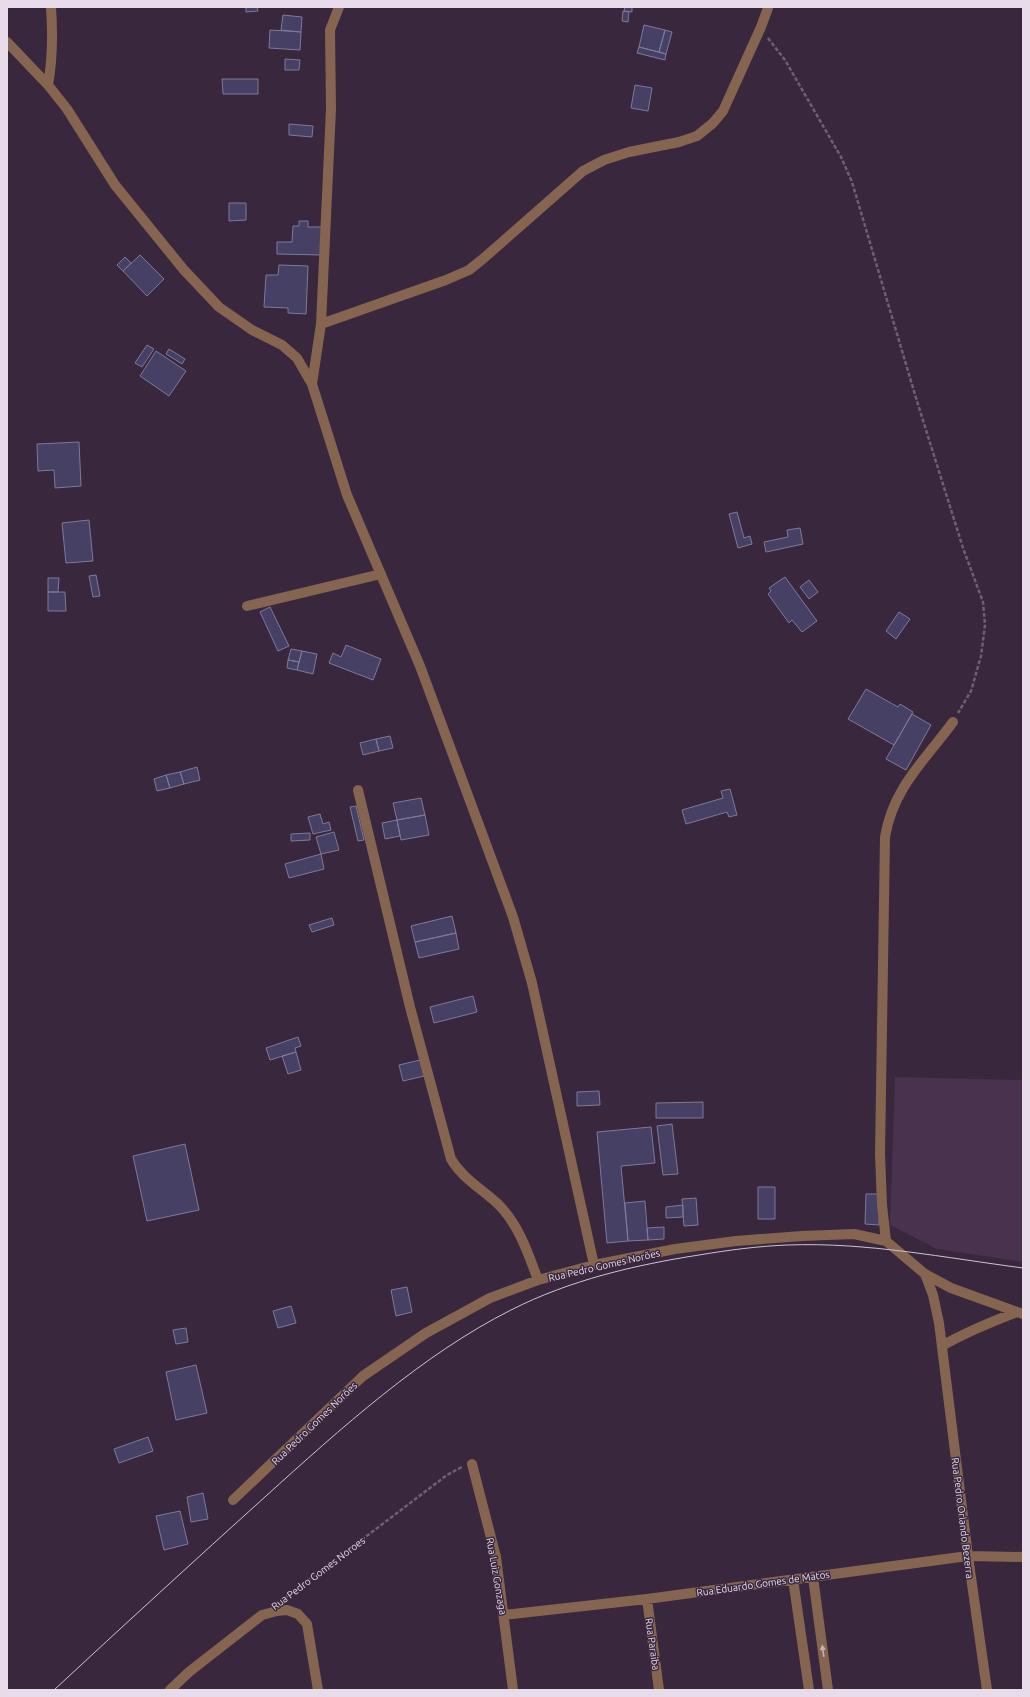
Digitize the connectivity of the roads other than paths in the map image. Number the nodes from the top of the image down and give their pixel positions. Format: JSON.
{"nodes":[{"id":1,"x":51,"y":7,"type":"edge"},
{"id":2,"x":339,"y":7,"type":"edge"},
{"id":3,"x":768,"y":8,"type":"edge"},
{"id":4,"x":7,"y":42,"type":"edge"},
{"id":5,"x":48,"y":85,"type":"junction"},
{"id":6,"x":321,"y":324,"type":"junction"},
{"id":7,"x":312,"y":384,"type":"junction"},
{"id":8,"x":381,"y":574,"type":"junction"},
{"id":9,"x":247,"y":606,"type":"dead end"},
{"id":10,"x":953,"y":722,"type":"road end"},
{"id":11,"x":358,"y":790,"type":"dead end"},
{"id":12,"x":886,"y":1241,"type":"junction"},
{"id":13,"x":594,"y":1265,"type":"junction"},
{"id":14,"x":925,"y":1274,"type":"junction"},
{"id":15,"x":538,"y":1280,"type":"junction"},
{"id":16,"x":1020,"y":1313,"type":"edge"},
{"id":17,"x":942,"y":1346,"type":"junction"},
{"id":18,"x":472,"y":1464,"type":"road end"},
{"id":19,"x":233,"y":1500,"type":"dead end"},
{"id":20,"x":968,"y":1556,"type":"junction"},
{"id":21,"x":1023,"y":1558,"type":"edge"},
{"id":22,"x":813,"y":1577,"type":"junction"},
{"id":23,"x":793,"y":1579,"type":"junction"},
{"id":24,"x":647,"y":1599,"type":"junction"},
{"id":25,"x":504,"y":1615,"type":"junction"},
{"id":26,"x":170,"y":1690,"type":"edge"},
{"id":27,"x":318,"y":1690,"type":"edge"},
{"id":28,"x":513,"y":1690,"type":"edge"},
{"id":29,"x":660,"y":1690,"type":"edge"},
{"id":30,"x":809,"y":1690,"type":"edge"},
{"id":31,"x":828,"y":1690,"type":"edge"},
{"id":32,"x":987,"y":1690,"type":"edge"}],
"edges":[{"from":1,"to":5,"type":"street"},
{"from":2,"to":6,"type":"street"},
{"from":3,"to":6,"type":"street"},
{"from":4,"to":5,"type":"street"},
{"from":5,"to":7,"type":"street"},
{"from":6,"to":7,"type":"street"},
{"from":7,"to":8,"type":"street"},
{"from":8,"to":9,"type":"street"},
{"from":8,"to":13,"type":"street"},
{"from":10,"to":12,"type":"street"},
{"from":11,"to":15,"type":"street"},
{"from":12,"to":13,"type":"street","name":"Rua Pedro Gomes Norões"},
{"from":12,"to":14,"type":"street","name":"Rua Pedro Gomes Norões"},
{"from":13,"to":15,"type":"street","name":"Rua Pedro Gomes Norões"},
{"from":14,"to":16,"type":"street"},
{"from":14,"to":17,"type":"street","name":"Rua Pedro Orlando Bezerra"},
{"from":15,"to":19,"type":"street","name":"Rua Pedro Gomes Norões"},
{"from":16,"to":17,"type":"street"},
{"from":17,"to":20,"type":"street","name":"Rua Pedro Orlando Bezerra"},
{"from":18,"to":25,"type":"street","name":"Rua Luiz Gonzaga"},
{"from":20,"to":21,"type":"street","name":"Rua Eduardo Gomes de Matos"},
{"from":20,"to":22,"type":"street","name":"Rua Eduardo Gomes de Matos"},
{"from":20,"to":32,"type":"street","name":"Rua Pedro Orlando Bezerra"},
{"from":22,"to":23,"type":"street","name":"Rua Eduardo Gomes de Matos"},
{"from":31,"to":22,"type":"street","one_way":true},
{"from":23,"to":24,"type":"street","name":"Rua Eduardo Gomes de Matos"},
{"from":23,"to":30,"type":"street"},
{"from":24,"to":25,"type":"street","name":"Rua Eduardo Gomes de Matos"},
{"from":24,"to":29,"type":"street","name":"Rua Paraiba"},
{"from":25,"to":28,"type":"street","name":"Rua Luiz Gonzaga"},
{"from":26,"to":27,"type":"street","name":"Rua Pedro Gomes Noroes"}]}
